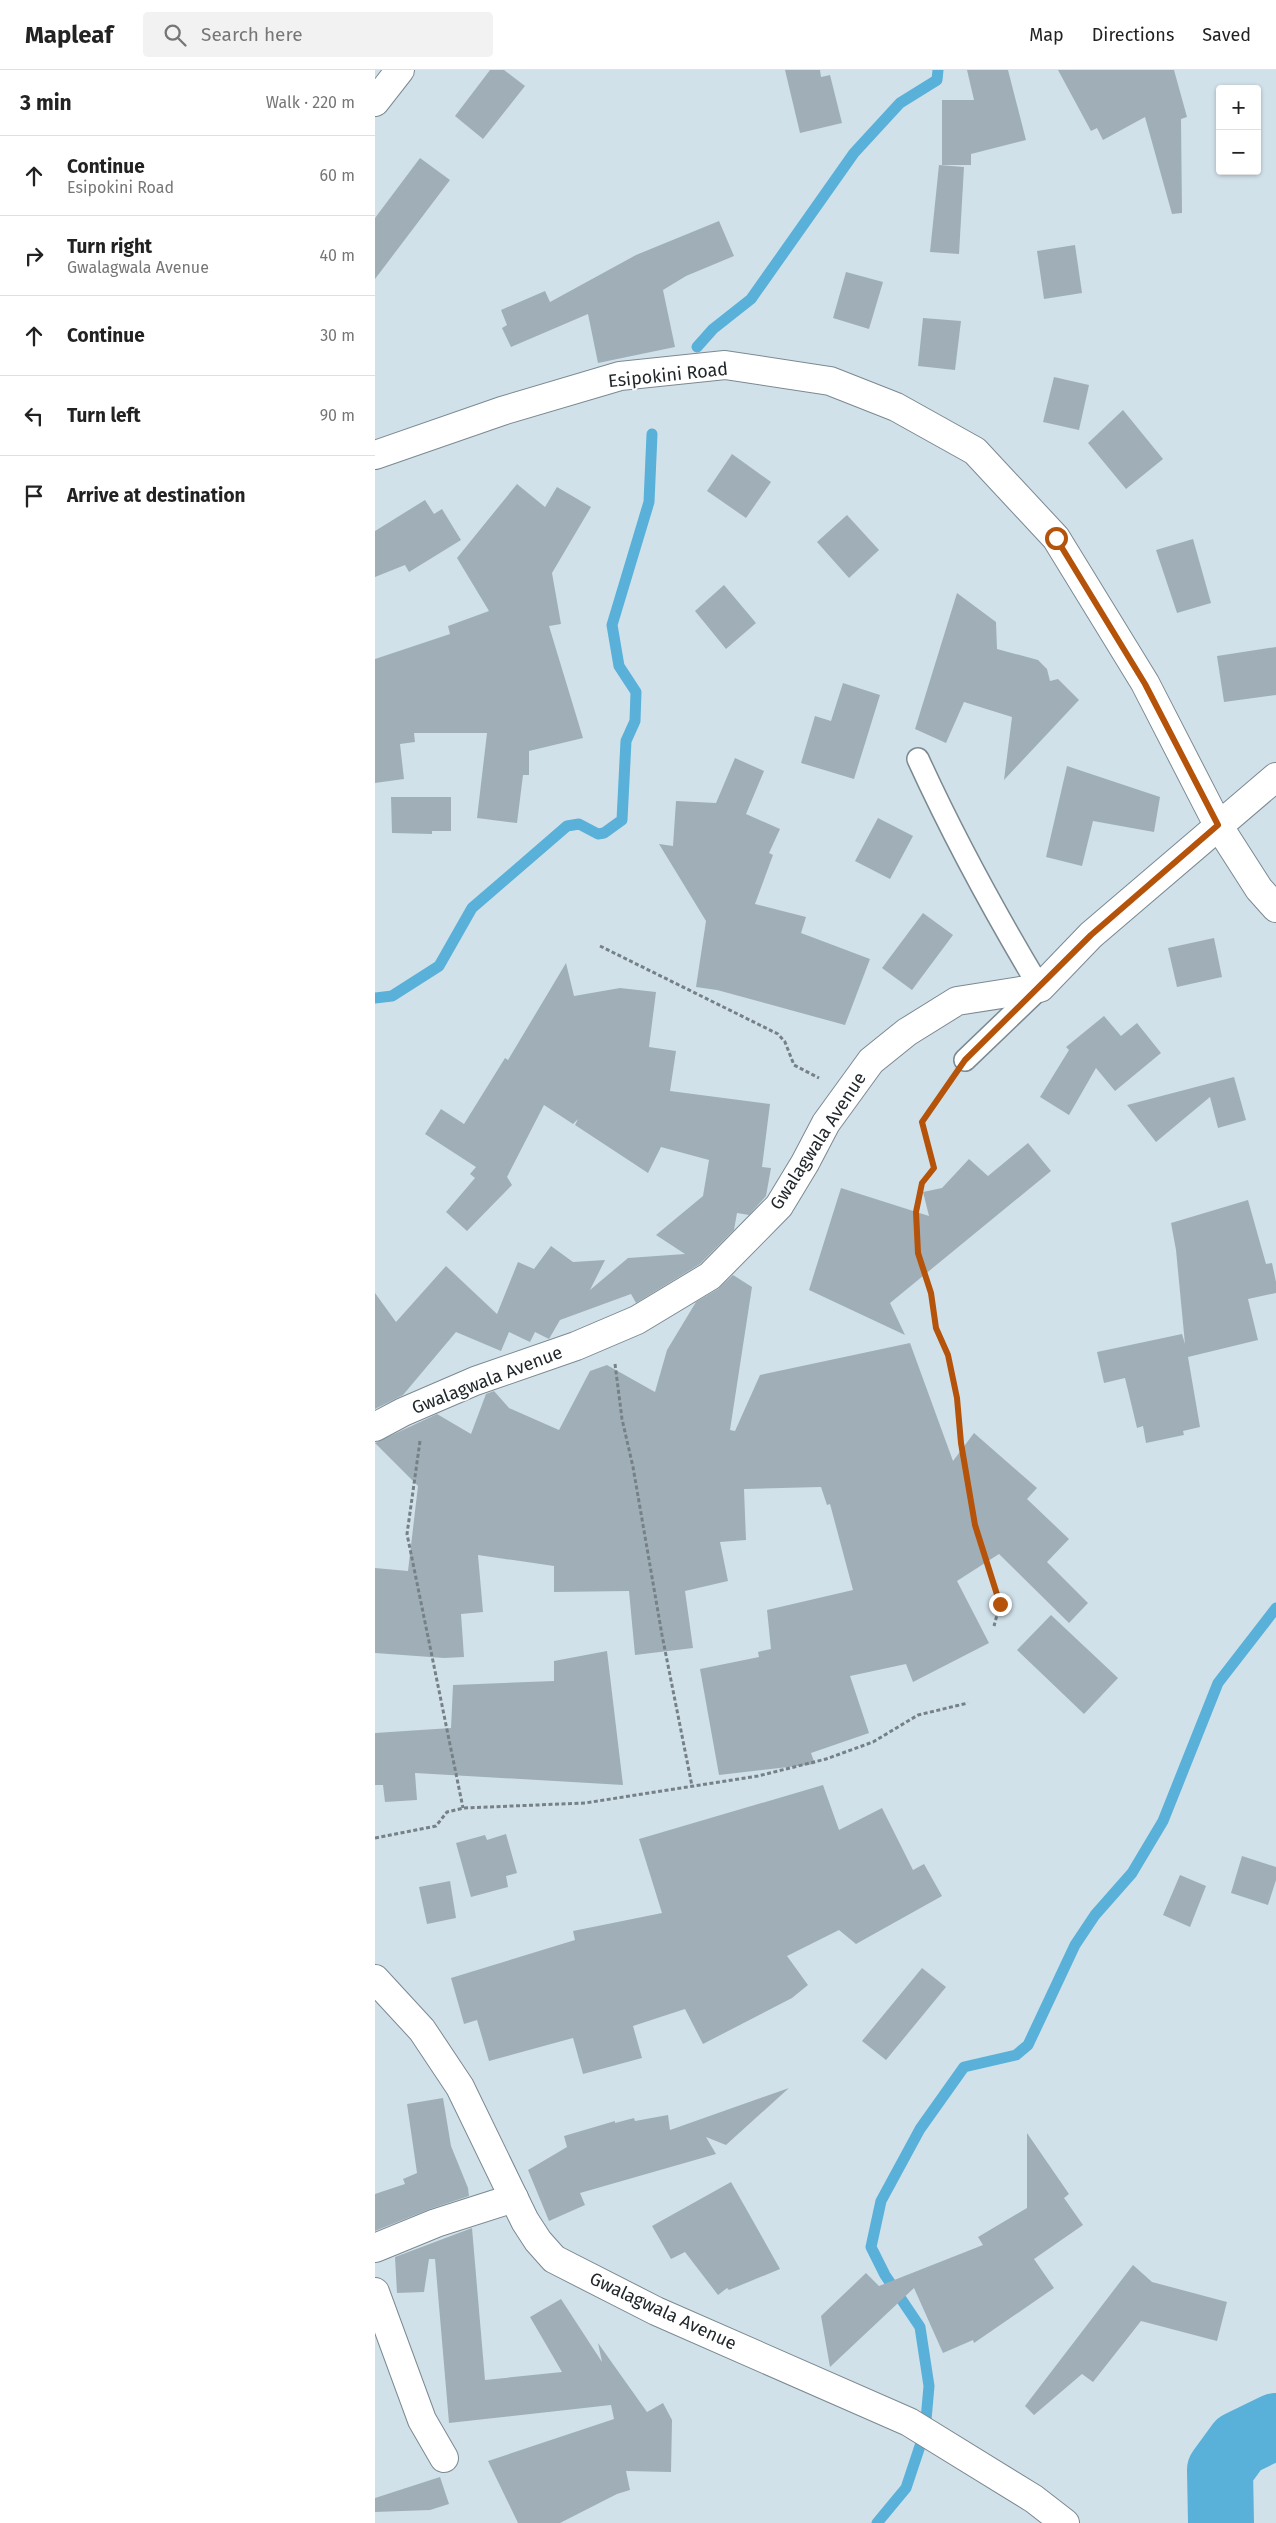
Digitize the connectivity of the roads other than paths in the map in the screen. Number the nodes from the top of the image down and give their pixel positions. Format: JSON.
{"nodes":[{"id":1,"x":400,"y":70,"type":"edge"},
{"id":2,"x":375,"y":102,"type":"edge"},
{"id":3,"x":375,"y":455,"type":"edge"},
{"id":4,"x":917,"y":759,"type":"dead end"},
{"id":5,"x":1276,"y":777,"type":"edge"},
{"id":6,"x":1218,"y":825,"type":"junction"},
{"id":7,"x":1276,"y":908,"type":"edge"},
{"id":8,"x":1040,"y":988,"type":"junction"},
{"id":9,"x":965,"y":1060,"type":"road end"},
{"id":10,"x":375,"y":1428,"type":"edge"},
{"id":11,"x":375,"y":1979,"type":"edge"},
{"id":12,"x":514,"y":2198,"type":"junction"},
{"id":13,"x":375,"y":2248,"type":"edge"},
{"id":14,"x":375,"y":2292,"type":"edge"},
{"id":15,"x":444,"y":2458,"type":"dead end"},
{"id":16,"x":1065,"y":2523,"type":"edge"}],
"edges":[{"from":1,"to":2,"type":"street"},
{"from":3,"to":6,"type":"street","name":"Esipokini Road"},
{"from":4,"to":8,"type":"lane"},
{"from":5,"to":6,"type":"street"},
{"from":6,"to":7,"type":"street","name":"Esipokini Road"},
{"from":6,"to":8,"type":"street"},
{"from":8,"to":9,"type":"lane"},
{"from":8,"to":10,"type":"street","name":"Gwalagwala Avenue"},
{"from":11,"to":12,"type":"street","name":"Gwalagwala Avenue"},
{"from":12,"to":13,"type":"street"},
{"from":12,"to":16,"type":"street","name":"Gwalagwala Avenue"},
{"from":14,"to":15,"type":"street"}]}
